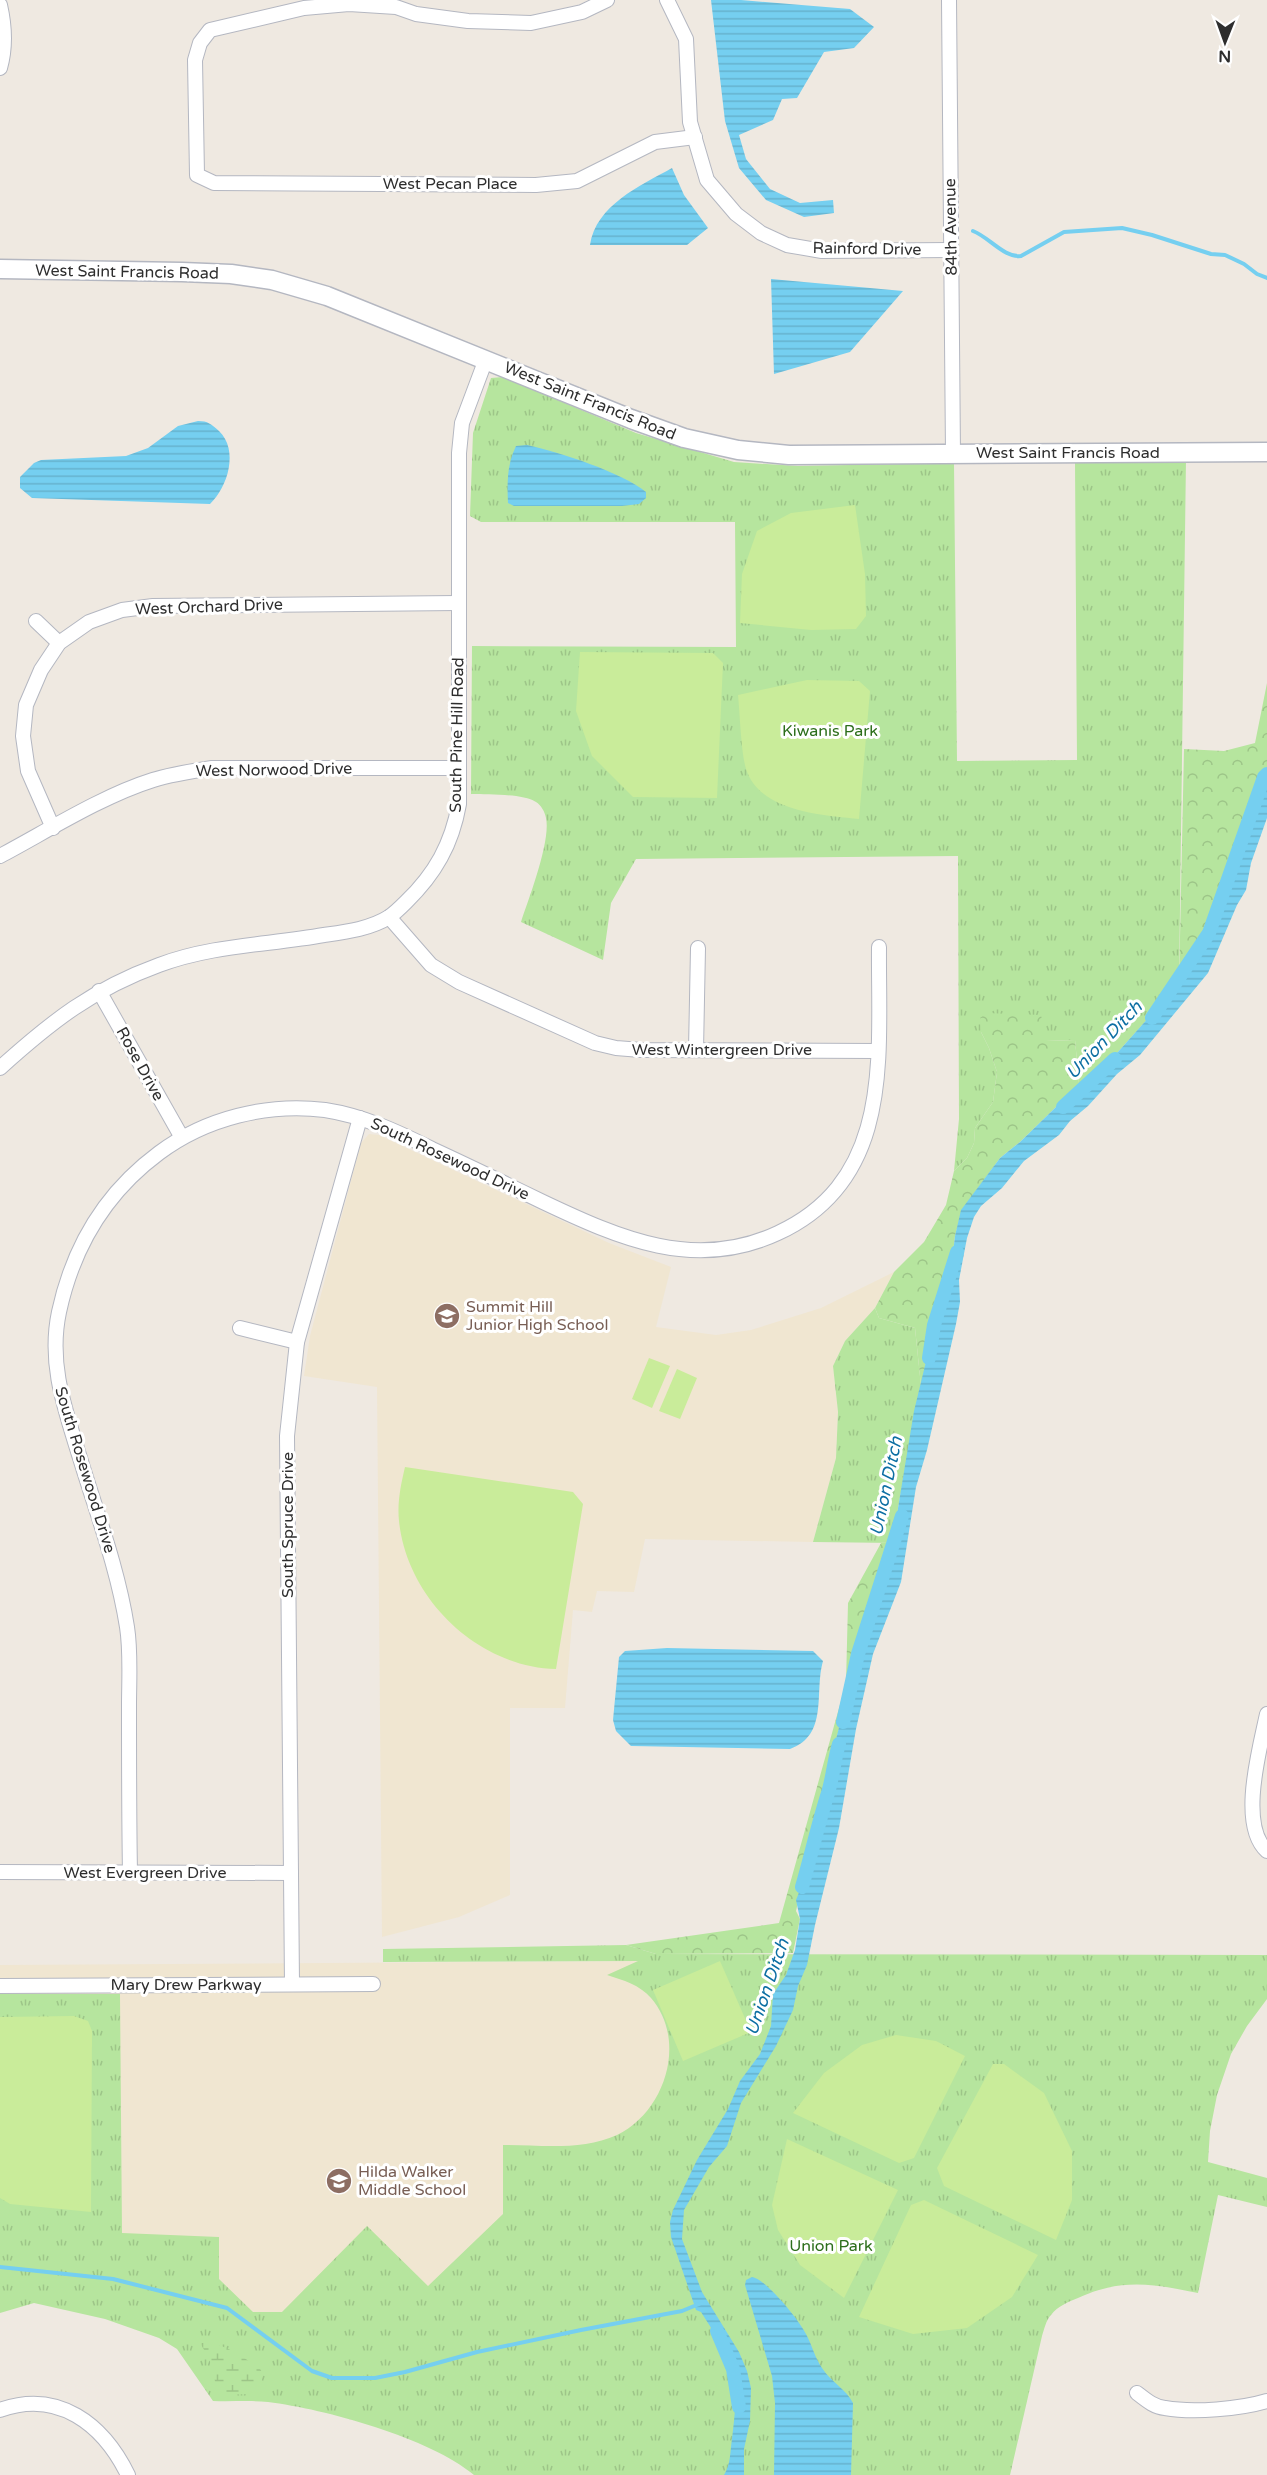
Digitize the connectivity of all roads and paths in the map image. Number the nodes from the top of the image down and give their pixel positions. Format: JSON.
{"nodes":[{"id":1,"x":607,"y":0,"type":"edge"},
{"id":2,"x":668,"y":0,"type":"edge"},
{"id":3,"x":948,"y":0,"type":"edge"},
{"id":4,"x":397,"y":4,"type":"edge"},
{"id":5,"x":0,"y":5,"type":"edge"},
{"id":6,"x":0,"y":68,"type":"edge"},
{"id":7,"x":695,"y":137,"type":"junction"},
{"id":8,"x":951,"y":250,"type":"junction"},
{"id":9,"x":0,"y":269,"type":"edge"},
{"id":10,"x":486,"y":359,"type":"junction"},
{"id":11,"x":1267,"y":452,"type":"edge"},
{"id":12,"x":953,"y":454,"type":"junction"},
{"id":13,"x":458,"y":603,"type":"junction"},
{"id":14,"x":36,"y":621,"type":"dead end"},
{"id":15,"x":58,"y":643,"type":"junction"},
{"id":16,"x":459,"y":768,"type":"junction"},
{"id":17,"x":53,"y":828,"type":"junction"},
{"id":18,"x":0,"y":856,"type":"edge"},
{"id":19,"x":390,"y":917,"type":"junction"},
{"id":20,"x":879,"y":947,"type":"dead end"},
{"id":21,"x":698,"y":948,"type":"dead end"},
{"id":22,"x":99,"y":991,"type":"junction"},
{"id":23,"x":696,"y":1050,"type":"junction"},
{"id":24,"x":878,"y":1051,"type":"junction"},
{"id":25,"x":0,"y":1068,"type":"edge"},
{"id":26,"x":360,"y":1118,"type":"junction"},
{"id":27,"x":181,"y":1137,"type":"junction"},
{"id":28,"x":240,"y":1328,"type":"dead end"},
{"id":29,"x":297,"y":1342,"type":"junction"},
{"id":30,"x":1267,"y":1714,"type":"edge"},
{"id":31,"x":1267,"y":1851,"type":"edge"},
{"id":32,"x":0,"y":1872,"type":"edge"},
{"id":33,"x":129,"y":1873,"type":"junction"},
{"id":34,"x":291,"y":1873,"type":"junction"},
{"id":35,"x":292,"y":1984,"type":"junction"},
{"id":36,"x":373,"y":1984,"type":"dead end"},
{"id":37,"x":0,"y":1986,"type":"edge"},
{"id":38,"x":1137,"y":2393,"type":"dead end"},
{"id":39,"x":1267,"y":2401,"type":"edge"},
{"id":40,"x":0,"y":2410,"type":"edge"},
{"id":41,"x":128,"y":2475,"type":"edge"}],
"edges":[{"from":1,"to":4,"type":"street"},
{"from":2,"to":7,"type":"street","name":"Rainford Drive"},
{"from":3,"to":8,"type":"street","name":"84th Avenue"},
{"from":4,"to":7,"type":"street","name":"West Pecan Place"},
{"from":5,"to":6,"type":"street"},
{"from":7,"to":8,"type":"street","name":"Rainford Drive"},
{"from":8,"to":12,"type":"street","name":"84th Avenue"},
{"from":9,"to":10,"type":"street","name":"West Saint Francis Road"},
{"from":10,"to":12,"type":"street","name":"West Saint Francis Road"},
{"from":10,"to":13,"type":"street","name":"South Pine Hill Road"},
{"from":11,"to":12,"type":"street","name":"West Saint Francis Road"},
{"from":13,"to":15,"type":"street","name":"West Orchard Drive"},
{"from":13,"to":16,"type":"street","name":"South Pine Hill Road"},
{"from":14,"to":15,"type":"street"},
{"from":15,"to":17,"type":"street","name":"West Orchard Drive"},
{"from":16,"to":17,"type":"street","name":"West Norwood Drive"},
{"from":16,"to":19,"type":"street","name":"South Pine Hill Road"},
{"from":17,"to":18,"type":"street","name":"West Norwood Drive"},
{"from":19,"to":22,"type":"street","name":"South Pine Hill Road"},
{"from":19,"to":23,"type":"street","name":"West Wintergreen Drive"},
{"from":20,"to":24,"type":"street","name":"South Rosewood Drive"},
{"from":21,"to":23,"type":"street"},
{"from":22,"to":25,"type":"street","name":"South Pine Hill Road"},
{"from":22,"to":27,"type":"street","name":"Rose Drive"},
{"from":23,"to":24,"type":"street","name":"West Wintergreen Drive"},
{"from":24,"to":26,"type":"street","name":"South Rosewood Drive"},
{"from":26,"to":27,"type":"street","name":"South Rosewood Drive"},
{"from":26,"to":29,"type":"street","name":"South Spruce Drive"},
{"from":27,"to":33,"type":"street","name":"South Rosewood Drive"},
{"from":28,"to":29,"type":"street"},
{"from":29,"to":34,"type":"street","name":"South Spruce Drive"},
{"from":30,"to":31,"type":"street"},
{"from":32,"to":33,"type":"street","name":"West Evergreen Drive"},
{"from":33,"to":34,"type":"street","name":"West Evergreen Drive"},
{"from":34,"to":35,"type":"street","name":"South Spruce Drive"},
{"from":35,"to":36,"type":"street","name":"Mary Drew Parkway"},
{"from":35,"to":37,"type":"street","name":"Mary Drew Parkway"},
{"from":38,"to":39,"type":"street"},
{"from":40,"to":41,"type":"street"}]}
